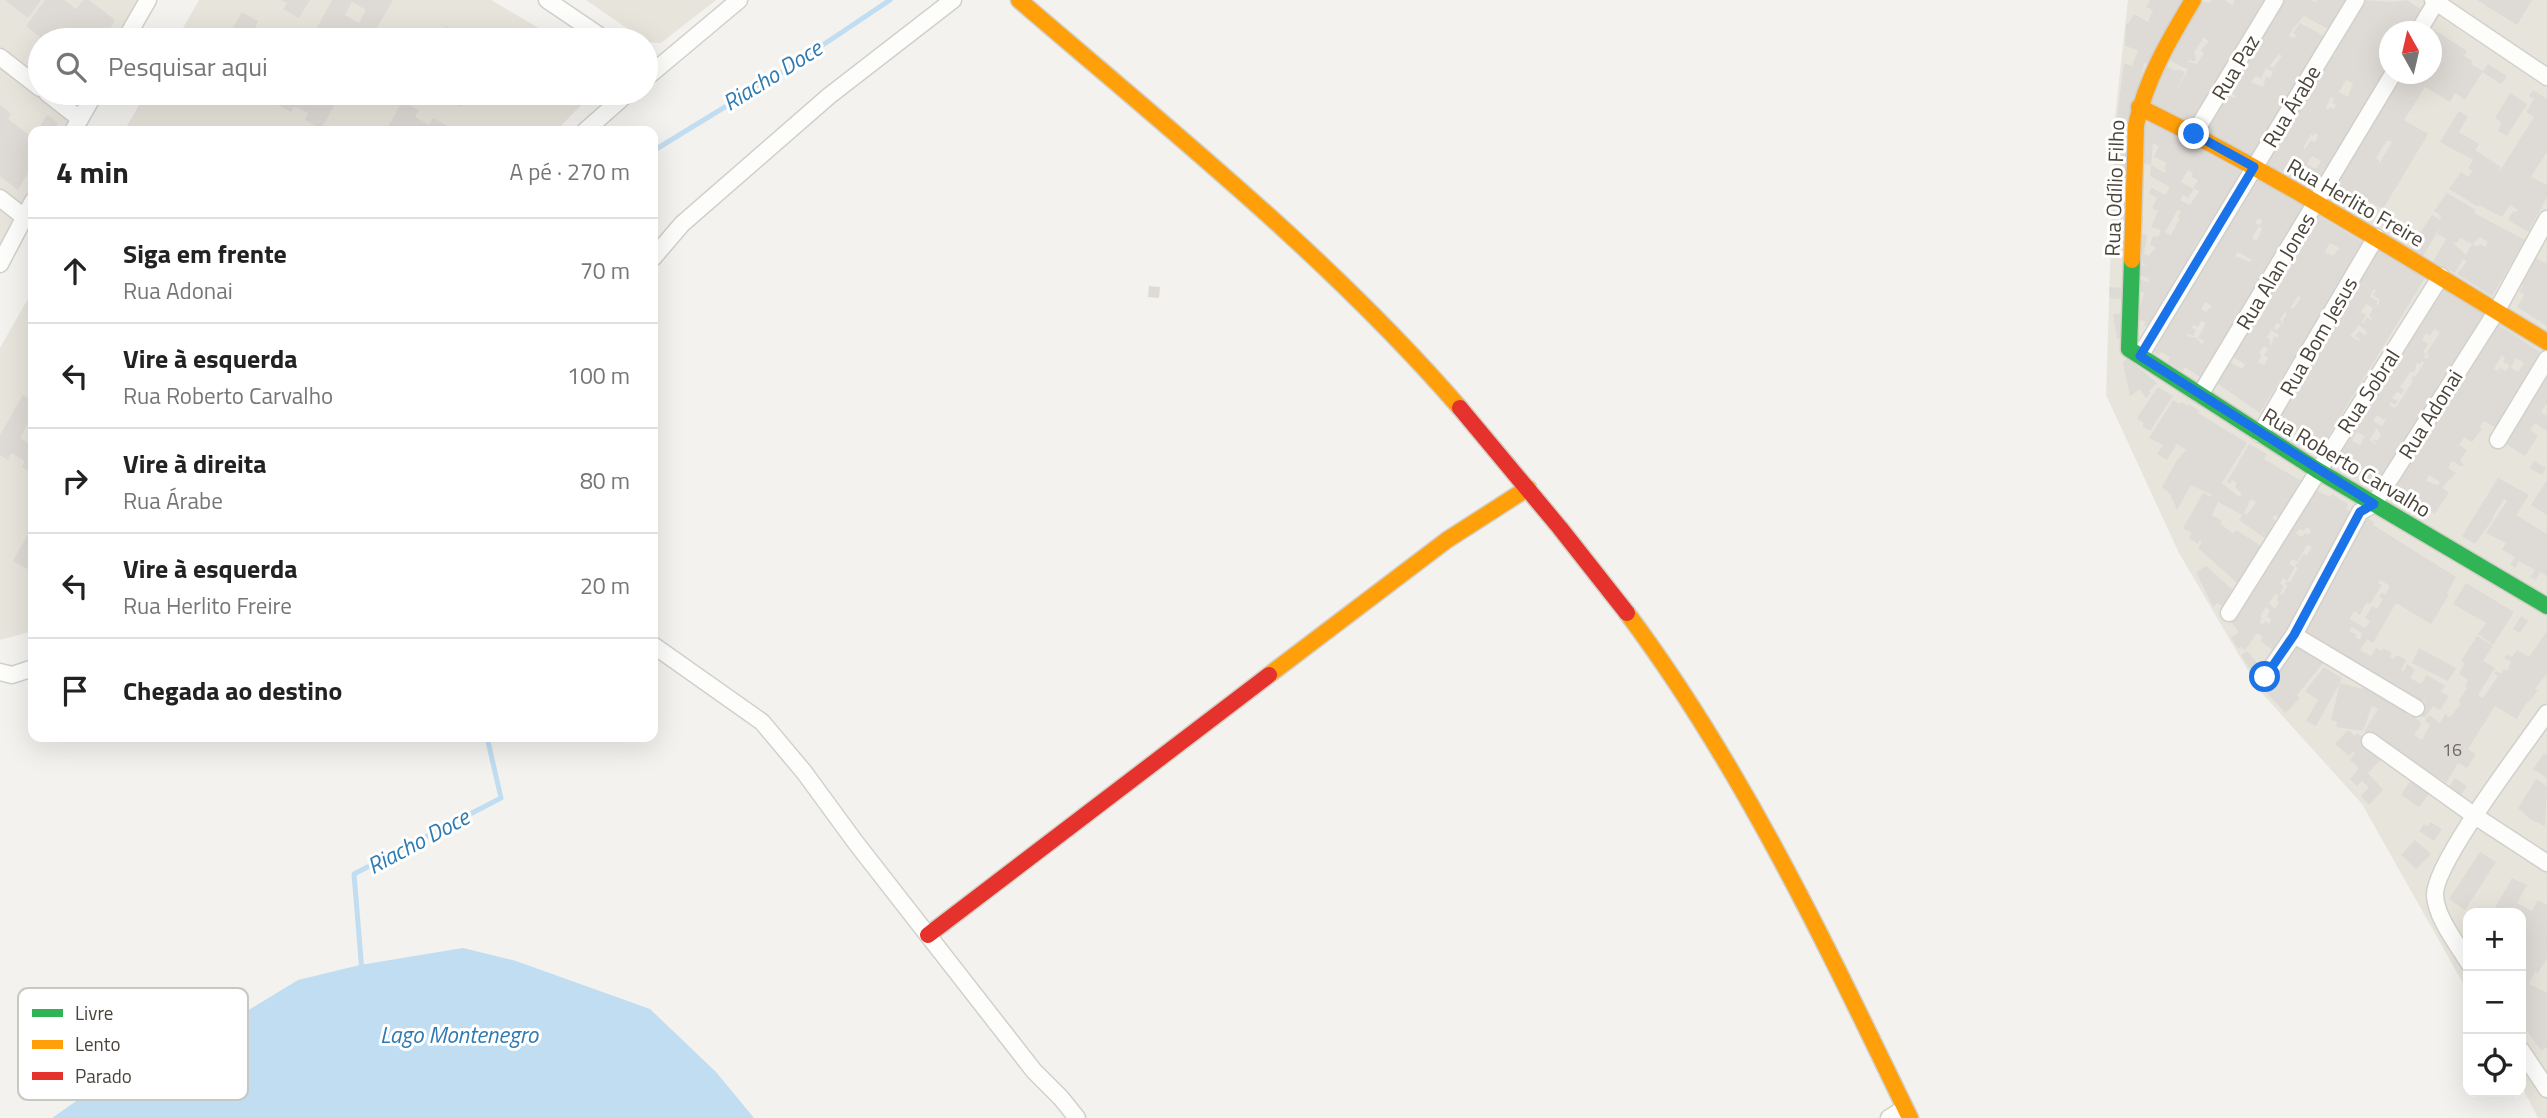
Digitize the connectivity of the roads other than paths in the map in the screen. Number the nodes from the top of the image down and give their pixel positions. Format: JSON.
{"nodes":[{"id":1,"x":128,"y":0,"type":"edge"},
{"id":2,"x":547,"y":0,"type":"edge"},
{"id":3,"x":739,"y":0,"type":"edge"},
{"id":4,"x":953,"y":0,"type":"edge"},
{"id":5,"x":1019,"y":0,"type":"edge"},
{"id":6,"x":2193,"y":0,"type":"edge"},
{"id":7,"x":2275,"y":0,"type":"edge"},
{"id":8,"x":2356,"y":0,"type":"edge"},
{"id":9,"x":2434,"y":1,"type":"edge"},
{"id":10,"x":145,"y":5,"type":"edge"},
{"id":11,"x":2424,"y":21,"type":"edge"},
{"id":12,"x":132,"y":28,"type":"edge"},
{"id":13,"x":588,"y":28,"type":"edge"},
{"id":14,"x":0,"y":57,"type":"edge"},
{"id":15,"x":658,"y":64,"type":"edge"},
{"id":16,"x":2545,"y":70,"type":"edge"},
{"id":17,"x":28,"y":79,"type":"edge"},
{"id":18,"x":2387,"y":84,"type":"edge"},
{"id":19,"x":58,"y":105,"type":"edge"},
{"id":20,"x":88,"y":105,"type":"edge"},
{"id":21,"x":614,"y":105,"type":"edge"},
{"id":22,"x":2139,"y":107,"type":"junction"},
{"id":23,"x":76,"y":125,"type":"edge"},
{"id":24,"x":590,"y":126,"type":"edge"},
{"id":25,"x":2194,"y":134,"type":"junction"},
{"id":26,"x":2254,"y":167,"type":"junction"},
{"id":27,"x":0,"y":198,"type":"edge"},
{"id":28,"x":2316,"y":202,"type":"junction"},
{"id":29,"x":28,"y":210,"type":"edge"},
{"id":30,"x":24,"y":217,"type":"junction"},
{"id":31,"x":2547,"y":219,"type":"edge"},
{"id":32,"x":2376,"y":237,"type":"junction"},
{"id":33,"x":658,"y":252,"type":"edge"},
{"id":34,"x":0,"y":264,"type":"edge"},
{"id":35,"x":2441,"y":276,"type":"junction"},
{"id":36,"x":2496,"y":312,"type":"junction"},
{"id":37,"x":2547,"y":342,"type":"edge"},
{"id":38,"x":2134,"y":353,"type":"junction"},
{"id":39,"x":2547,"y":359,"type":"edge"},
{"id":40,"x":2200,"y":396,"type":"junction"},
{"id":41,"x":2260,"y":434,"type":"junction"},
{"id":42,"x":2498,"y":440,"type":"dead end"},
{"id":43,"x":2317,"y":470,"type":"junction"},
{"id":44,"x":1528,"y":488,"type":"junction"},
{"id":45,"x":2374,"y":504,"type":"junction"},
{"id":46,"x":2547,"y":606,"type":"edge"},
{"id":47,"x":2229,"y":613,"type":"dead end"},
{"id":48,"x":2294,"y":635,"type":"junction"},
{"id":49,"x":658,"y":649,"type":"edge"},
{"id":50,"x":28,"y":670,"type":"edge"},
{"id":51,"x":0,"y":673,"type":"edge"},
{"id":52,"x":2265,"y":677,"type":"dead end"},
{"id":53,"x":2416,"y":708,"type":"dead end"},
{"id":54,"x":2547,"y":712,"type":"edge"},
{"id":55,"x":2370,"y":741,"type":"dead end"},
{"id":56,"x":2475,"y":816,"type":"junction"},
{"id":57,"x":2547,"y":863,"type":"edge"},
{"id":58,"x":928,"y":935,"type":"junction"},
{"id":59,"x":2463,"y":953,"type":"edge"},
{"id":60,"x":2526,"y":1058,"type":"edge"},
{"id":61,"x":2547,"y":1090,"type":"edge"},
{"id":62,"x":1908,"y":1113,"type":"edge"},
{"id":63,"x":1077,"y":1118,"type":"edge"},
{"id":64,"x":1889,"y":1118,"type":"edge"}],
"edges":[{"from":1,"to":10,"type":"street"},
{"from":2,"to":13,"type":"street"},
{"from":3,"to":15,"type":"street"},
{"from":4,"to":33,"type":"street"},
{"from":5,"to":44,"type":"street"},
{"from":6,"to":22,"type":"street","name":"Rua Odílio Filho"},
{"from":7,"to":25,"type":"street","name":"Rua Paz"},
{"from":8,"to":26,"type":"street","name":"Rua Árabe"},
{"from":9,"to":11,"type":"street"},
{"from":9,"to":16,"type":"street"},
{"from":10,"to":12,"type":"street"},
{"from":14,"to":17,"type":"street"},
{"from":18,"to":28,"type":"street","name":"Rua Alan Jones"},
{"from":19,"to":23,"type":"street"},
{"from":20,"to":23,"type":"street"},
{"from":21,"to":24,"type":"street"},
{"from":22,"to":25,"type":"street","name":"Rua Herlito Freire"},
{"from":22,"to":38,"type":"street","name":"Rua Odílio Filho"},
{"from":25,"to":26,"type":"street","name":"Rua Herlito Freire"},
{"from":26,"to":28,"type":"street","name":"Rua Herlito Freire"},
{"from":26,"to":38,"type":"street","name":"Rua Árabe"},
{"from":27,"to":30,"type":"street"},
{"from":28,"to":32,"type":"street","name":"Rua Herlito Freire"},
{"from":28,"to":40,"type":"street","name":"Rua Alan Jones"},
{"from":29,"to":30,"type":"street"},
{"from":30,"to":34,"type":"street"},
{"from":31,"to":36,"type":"street","name":"Rua Adonai"},
{"from":32,"to":35,"type":"street","name":"Rua Herlito Freire"},
{"from":32,"to":41,"type":"street","name":"Rua Bom Jesus"},
{"from":35,"to":36,"type":"street","name":"Rua Herlito Freire"},
{"from":35,"to":43,"type":"street","name":"Rua Sobral"},
{"from":36,"to":37,"type":"street","name":"Rua Herlito Freire"},
{"from":36,"to":45,"type":"street","name":"Rua Adonai"},
{"from":38,"to":40,"type":"street","name":"Rua Roberto Carvalho"},
{"from":39,"to":42,"type":"street"},
{"from":40,"to":41,"type":"street","name":"Rua Roberto Carvalho"},
{"from":41,"to":43,"type":"street","name":"Rua Roberto Carvalho"},
{"from":43,"to":45,"type":"street","name":"Rua Roberto Carvalho"},
{"from":43,"to":47,"type":"street","name":"Rua Sobral"},
{"from":44,"to":58,"type":"street"},
{"from":44,"to":62,"type":"street"},
{"from":45,"to":46,"type":"street","name":"Rua Roberto Carvalho"},
{"from":45,"to":48,"type":"street","name":"Rua Adonai"},
{"from":48,"to":52,"type":"street","name":"Rua Adonai"},
{"from":48,"to":53,"type":"street"},
{"from":49,"to":58,"type":"street"},
{"from":50,"to":51,"type":"street"},
{"from":54,"to":56,"type":"street"},
{"from":55,"to":56,"type":"street"},
{"from":56,"to":57,"type":"street"},
{"from":56,"to":59,"type":"street"},
{"from":58,"to":63,"type":"street"},
{"from":60,"to":61,"type":"street"},
{"from":62,"to":64,"type":"street"}]}
